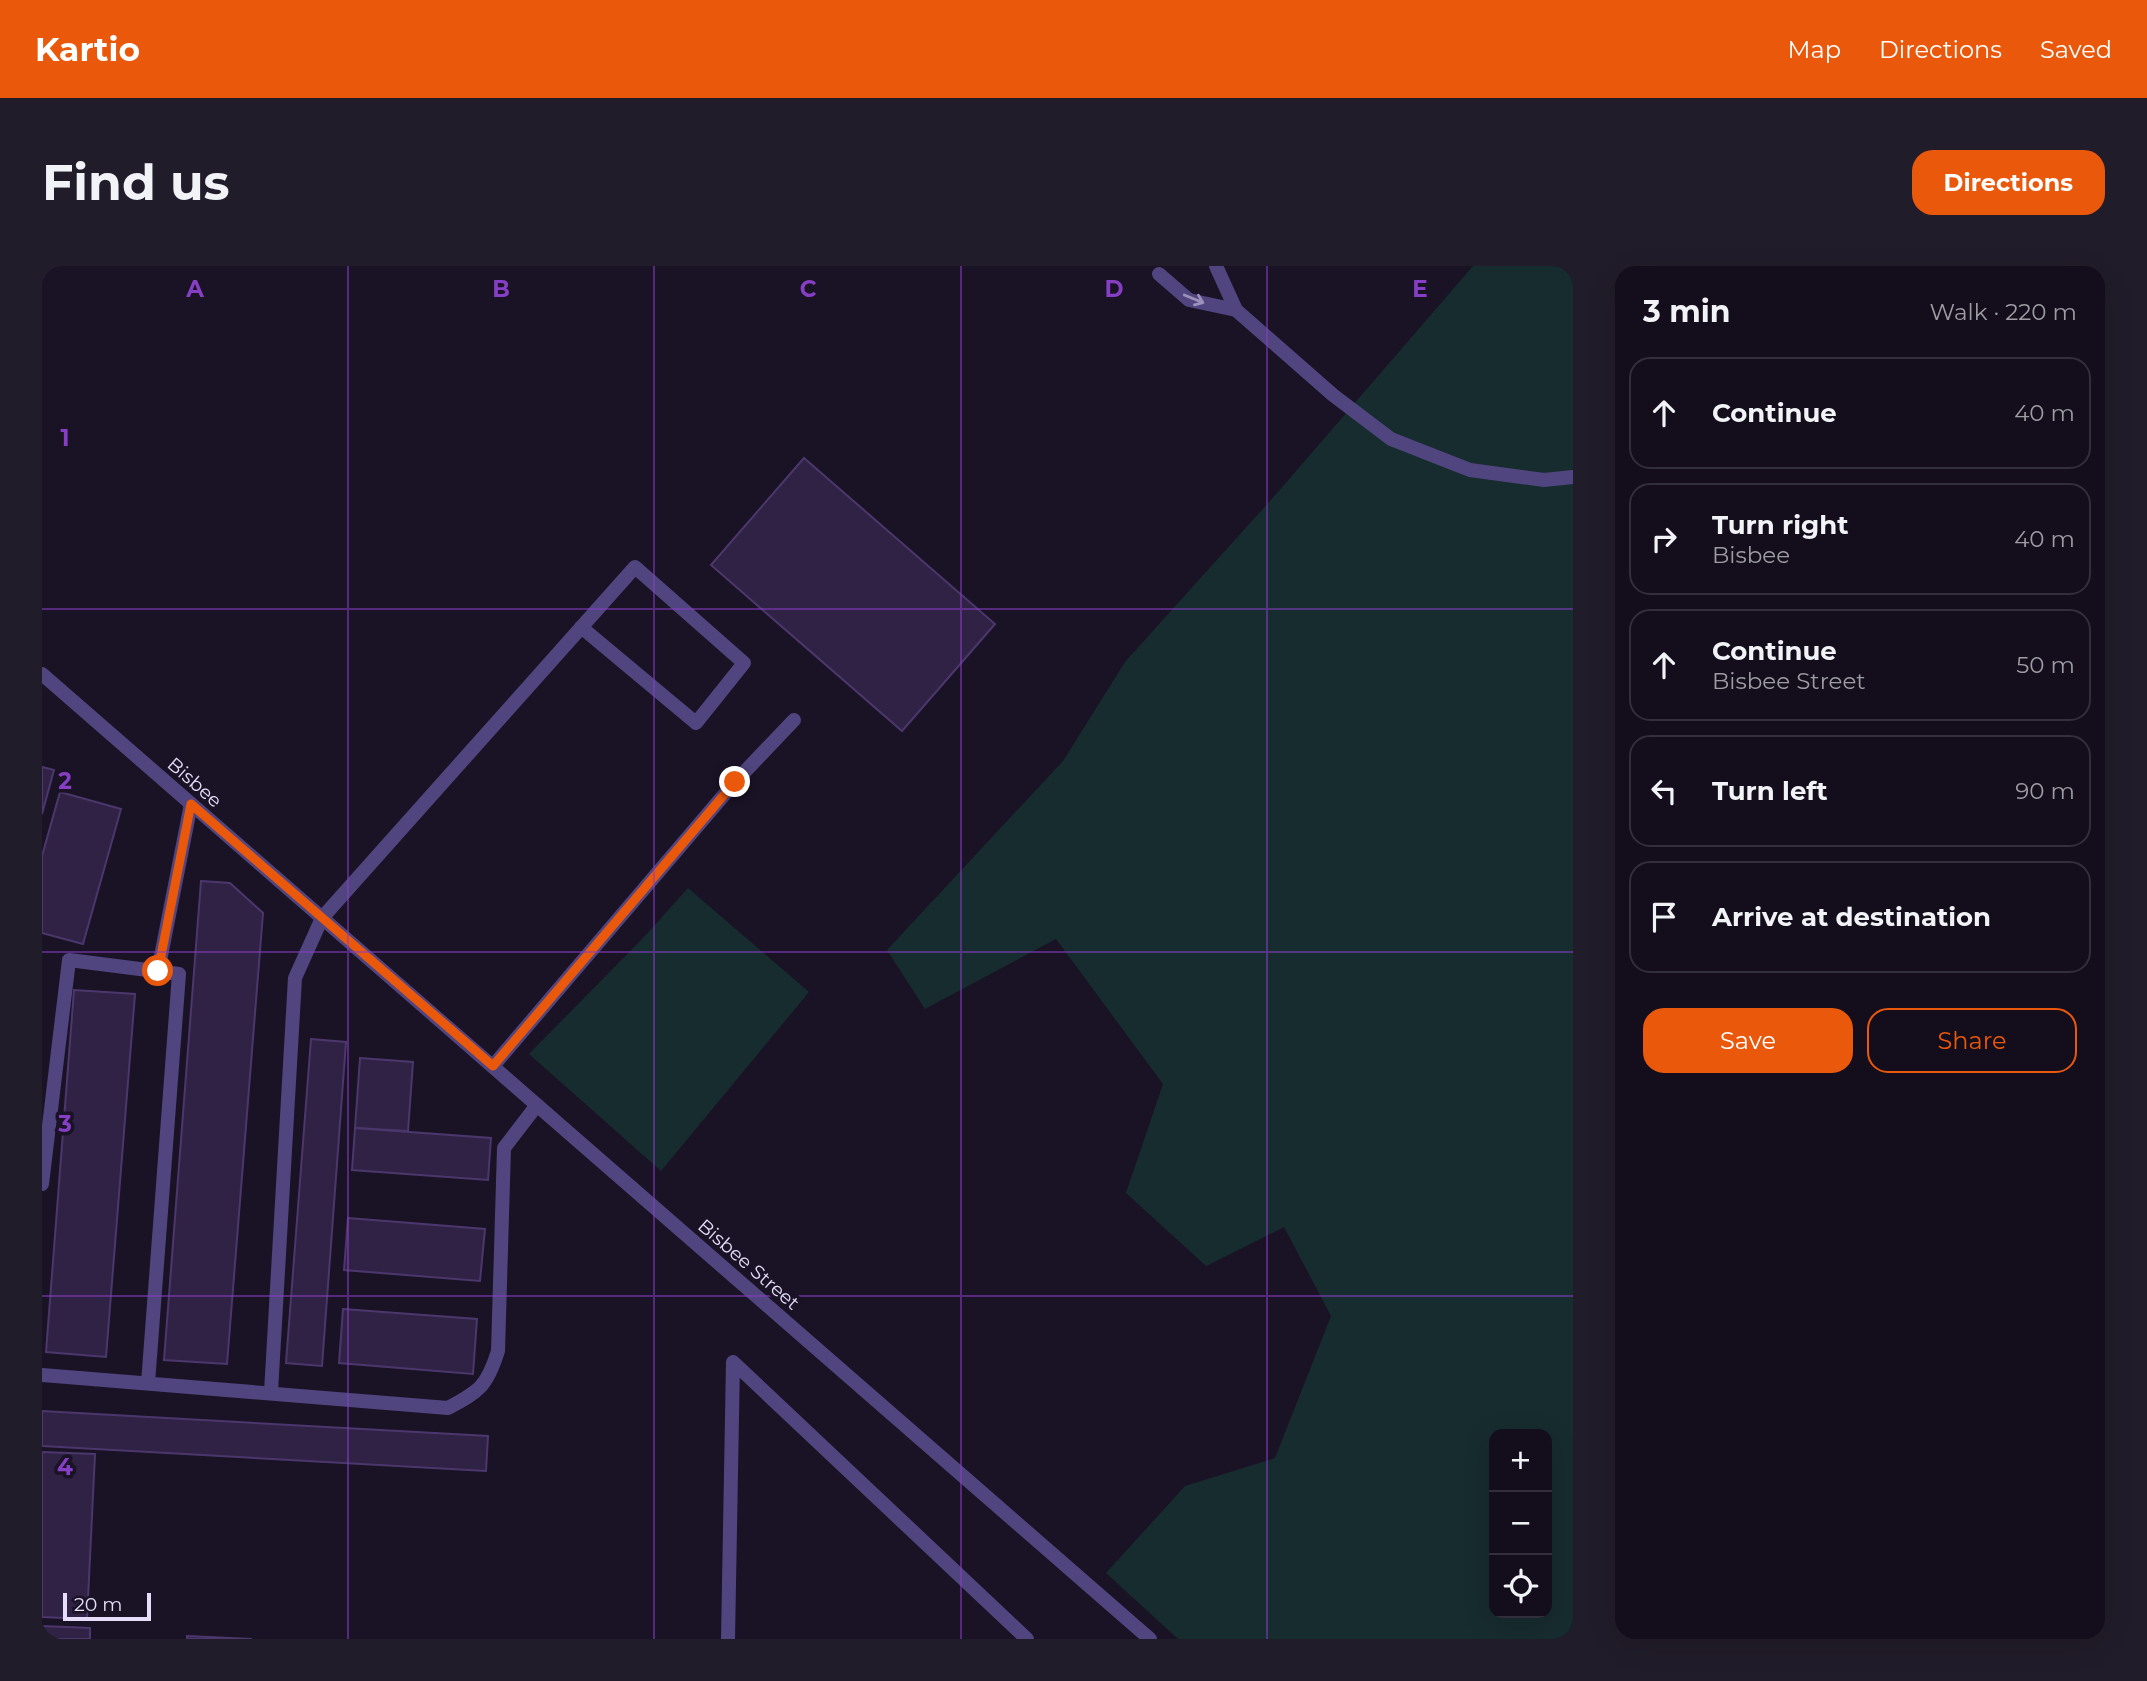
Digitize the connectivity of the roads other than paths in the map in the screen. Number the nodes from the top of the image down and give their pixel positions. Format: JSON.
{"nodes":[{"id":1,"x":1216,"y":266,"type":"edge"},
{"id":2,"x":1159,"y":274,"type":"dead end"},
{"id":3,"x":1236,"y":310,"type":"junction"},
{"id":4,"x":1573,"y":477,"type":"edge"},
{"id":5,"x":581,"y":627,"type":"junction"},
{"id":6,"x":42,"y":674,"type":"edge"},
{"id":7,"x":794,"y":720,"type":"dead end"},
{"id":8,"x":191,"y":804,"type":"junction"},
{"id":9,"x":322,"y":918,"type":"junction"},
{"id":10,"x":158,"y":971,"type":"junction"},
{"id":11,"x":493,"y":1066,"type":"junction"},
{"id":12,"x":537,"y":1105,"type":"junction"},
{"id":13,"x":42,"y":1184,"type":"edge"},
{"id":14,"x":42,"y":1375,"type":"edge"},
{"id":15,"x":148,"y":1383,"type":"junction"},
{"id":16,"x":271,"y":1392,"type":"junction"},
{"id":17,"x":727,"y":1639,"type":"edge"},
{"id":18,"x":1027,"y":1639,"type":"edge"},
{"id":19,"x":1150,"y":1639,"type":"edge"}],
"edges":[{"from":1,"to":3,"type":"street"},
{"from":2,"to":3,"type":"street","one_way":true},
{"from":3,"to":4,"type":"street"},
{"from":5,"to":5,"type":"street"},
{"from":5,"to":9,"type":"street"},
{"from":6,"to":8,"type":"street","name":"Bisbee"},
{"from":7,"to":11,"type":"street"},
{"from":8,"to":9,"type":"street","name":"Bisbee"},
{"from":8,"to":10,"type":"street"},
{"from":9,"to":11,"type":"street","name":"Bisbee Street"},
{"from":9,"to":16,"type":"street"},
{"from":10,"to":13,"type":"street"},
{"from":10,"to":15,"type":"street"},
{"from":11,"to":12,"type":"street","name":"Bisbee Street"},
{"from":12,"to":16,"type":"street"},
{"from":12,"to":19,"type":"street","name":"Bisbee Street"},
{"from":14,"to":15,"type":"street"},
{"from":15,"to":16,"type":"street"},
{"from":17,"to":18,"type":"street"}]}
